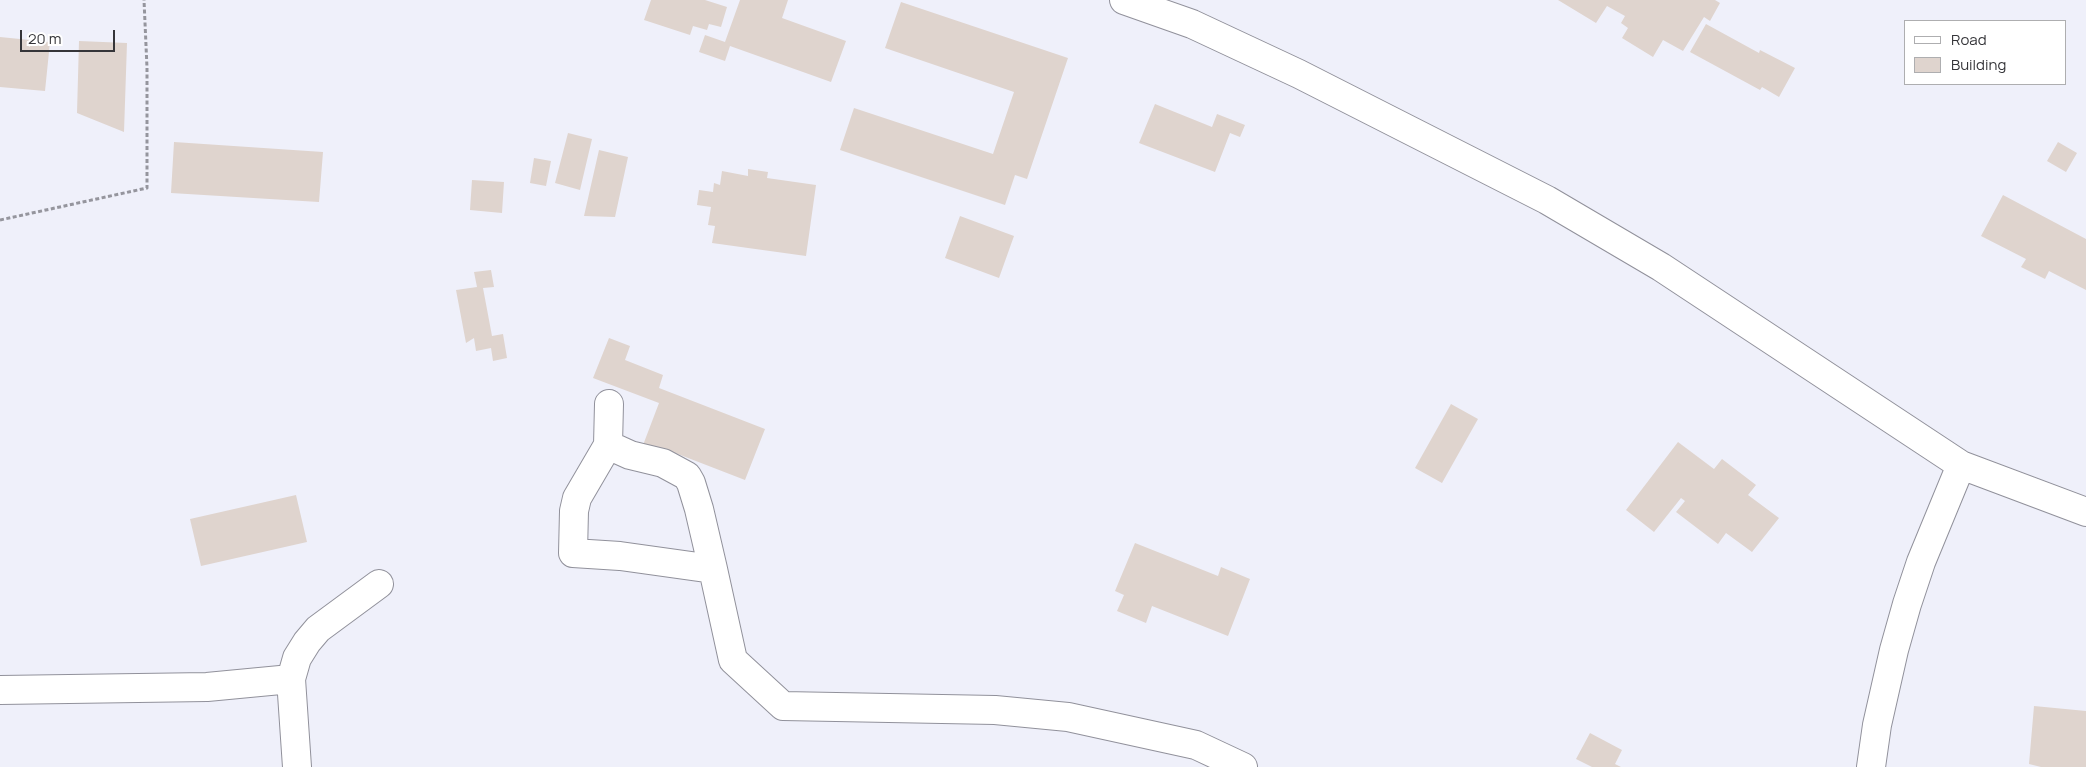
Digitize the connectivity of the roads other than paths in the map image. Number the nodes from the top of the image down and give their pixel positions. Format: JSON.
{"nodes":[{"id":1,"x":1124,"y":0,"type":"edge"},
{"id":2,"x":609,"y":404,"type":"dead end"},
{"id":3,"x":608,"y":445,"type":"junction"},
{"id":4,"x":1961,"y":465,"type":"junction"},
{"id":5,"x":2086,"y":512,"type":"edge"},
{"id":6,"x":713,"y":569,"type":"junction"},
{"id":7,"x":379,"y":584,"type":"dead end"},
{"id":8,"x":291,"y":680,"type":"junction"},
{"id":9,"x":0,"y":690,"type":"edge"},
{"id":10,"x":297,"y":767,"type":"edge"},
{"id":11,"x":1244,"y":767,"type":"edge"},
{"id":12,"x":1871,"y":767,"type":"edge"}],
"edges":[{"from":1,"to":4,"type":"street"},
{"from":2,"to":3,"type":"street"},
{"from":3,"to":6,"type":"street"},
{"from":3,"to":6,"type":"street"},
{"from":4,"to":5,"type":"street"},
{"from":4,"to":12,"type":"street"},
{"from":6,"to":11,"type":"street"},
{"from":7,"to":8,"type":"street"},
{"from":8,"to":9,"type":"street"},
{"from":8,"to":10,"type":"street"}]}
